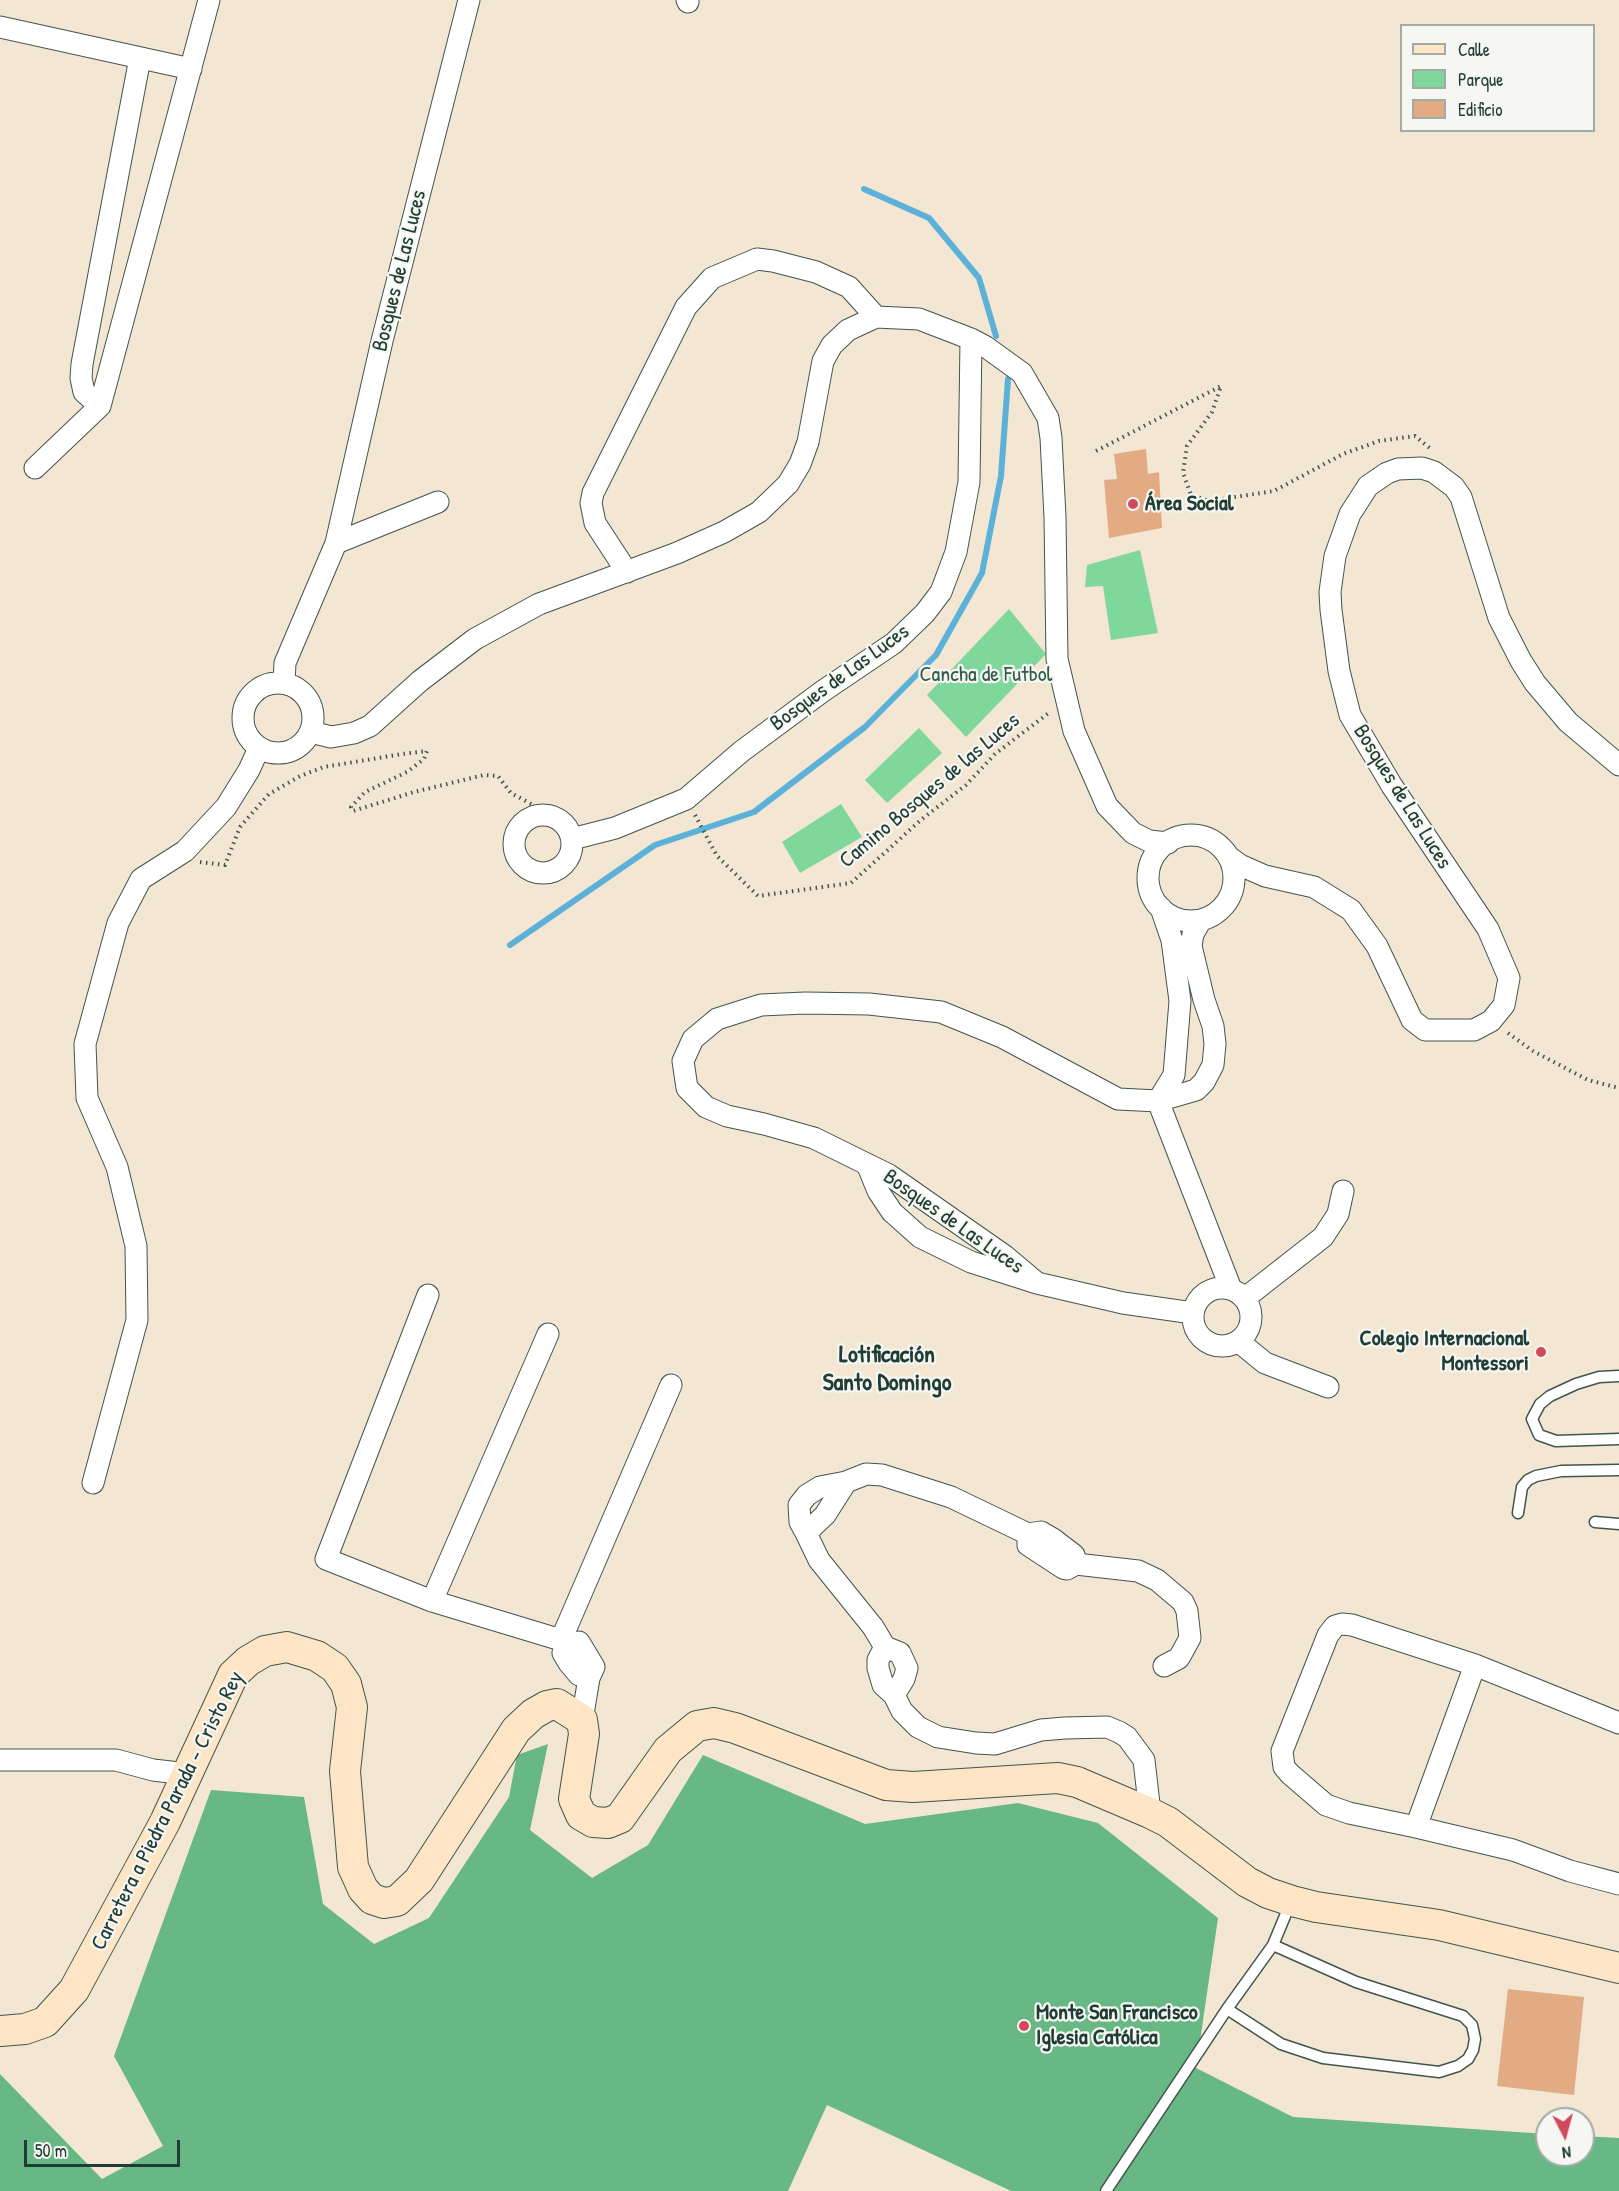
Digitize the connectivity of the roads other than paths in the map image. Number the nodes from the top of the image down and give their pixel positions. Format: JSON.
{"nodes":[{"id":1,"x":209,"y":0,"type":"edge"},
{"id":2,"x":469,"y":0,"type":"edge"},
{"id":3,"x":0,"y":27,"type":"edge"},
{"id":4,"x":140,"y":58,"type":"junction"},
{"id":5,"x":191,"y":69,"type":"junction"},
{"id":6,"x":876,"y":317,"type":"junction"},
{"id":7,"x":971,"y":339,"type":"junction"},
{"id":8,"x":100,"y":405,"type":"junction"},
{"id":9,"x":35,"y":468,"type":"dead end"},
{"id":10,"x":438,"y":502,"type":"dead end"},
{"id":11,"x":336,"y":543,"type":"junction"},
{"id":12,"x":627,"y":572,"type":"junction"},
{"id":13,"x":284,"y":683,"type":"junction"},
{"id":14,"x":311,"y":732,"type":"junction"},
{"id":15,"x":259,"y":748,"type":"junction"},
{"id":16,"x":1619,"y":765,"type":"edge"},
{"id":17,"x":1133,"y":833,"type":"junction"},
{"id":18,"x":572,"y":839,"type":"junction"},
{"id":19,"x":1168,"y":843,"type":"junction"},
{"id":20,"x":1229,"y":857,"type":"junction"},
{"id":21,"x":1149,"y":871,"type":"junction"},
{"id":22,"x":1280,"y":879,"type":"junction"},
{"id":23,"x":1228,"y":899,"type":"junction"},
{"id":24,"x":1161,"y":908,"type":"junction"},
{"id":25,"x":1201,"y":920,"type":"junction"},
{"id":26,"x":1158,"y":1101,"type":"junction"},
{"id":27,"x":867,"y":1164,"type":"junction"},
{"id":28,"x":1343,"y":1191,"type":"dead end"},
{"id":29,"x":1037,"y":1283,"type":"junction"},
{"id":30,"x":1238,"y":1294,"type":"junction"},
{"id":31,"x":428,"y":1295,"type":"dead end"},
{"id":32,"x":1193,"y":1313,"type":"junction"},
{"id":33,"x":548,"y":1334,"type":"dead end"},
{"id":34,"x":1238,"y":1341,"type":"junction"},
{"id":35,"x":1619,"y":1376,"type":"edge"},
{"id":36,"x":671,"y":1385,"type":"dead end"},
{"id":37,"x":1328,"y":1387,"type":"dead end"},
{"id":38,"x":1619,"y":1439,"type":"edge"},
{"id":39,"x":1619,"y":1470,"type":"edge"},
{"id":40,"x":93,"y":1483,"type":"dead end"},
{"id":41,"x":1518,"y":1513,"type":"dead end"},
{"id":42,"x":1595,"y":1522,"type":"dead end"},
{"id":43,"x":1619,"y":1524,"type":"edge"},
{"id":44,"x":432,"y":1601,"type":"junction"},
{"id":45,"x":564,"y":1642,"type":"junction"},
{"id":46,"x":1475,"y":1665,"type":"junction"},
{"id":47,"x":1164,"y":1666,"type":"dead end"},
{"id":48,"x":582,"y":1720,"type":"junction"},
{"id":49,"x":1619,"y":1723,"type":"edge"},
{"id":50,"x":0,"y":1760,"type":"edge"},
{"id":51,"x":188,"y":1774,"type":"junction"},
{"id":52,"x":1150,"y":1813,"type":"junction"},
{"id":53,"x":1416,"y":1827,"type":"junction"},
{"id":54,"x":1619,"y":1884,"type":"edge"},
{"id":55,"x":1292,"y":1901,"type":"junction"},
{"id":56,"x":1273,"y":1945,"type":"junction"},
{"id":57,"x":1619,"y":1968,"type":"edge"},
{"id":58,"x":1227,"y":2009,"type":"junction"},
{"id":59,"x":0,"y":2031,"type":"edge"},
{"id":60,"x":1106,"y":2191,"type":"edge"}],
"edges":[{"from":1,"to":5,"type":"street"},
{"from":2,"to":11,"type":"street","name":"Bosques de Las Luces"},
{"from":3,"to":4,"type":"street"},
{"from":4,"to":5,"type":"street"},
{"from":4,"to":8,"type":"street"},
{"from":5,"to":8,"type":"street"},
{"from":6,"to":7,"type":"street"},
{"from":6,"to":12,"type":"street"},
{"from":6,"to":12,"type":"street"},
{"from":7,"to":17,"type":"street"},
{"from":7,"to":18,"type":"street","name":"Bosques de Las Luces"},
{"from":8,"to":9,"type":"street"},
{"from":10,"to":11,"type":"street"},
{"from":11,"to":13,"type":"street","name":"Bosques de Las Luces"},
{"from":12,"to":14,"type":"street"},
{"from":13,"to":14,"type":"street"},
{"from":13,"to":15,"type":"street"},
{"from":14,"to":15,"type":"street"},
{"from":15,"to":40,"type":"street"},
{"from":16,"to":22,"type":"street","name":"Bosques de Las Luces"},
{"from":17,"to":19,"type":"street"},
{"from":17,"to":21,"type":"street"},
{"from":18,"to":18,"type":"street"},
{"from":19,"to":20,"type":"street"},
{"from":19,"to":21,"type":"street"},
{"from":20,"to":22,"type":"street"},
{"from":20,"to":23,"type":"street"},
{"from":21,"to":24,"type":"street"},
{"from":22,"to":23,"type":"street"},
{"from":23,"to":25,"type":"street"},
{"from":24,"to":25,"type":"street"},
{"from":24,"to":26,"type":"street"},
{"from":25,"to":26,"type":"street","name":"Bosques de Las Luces"},
{"from":26,"to":27,"type":"street","name":"Bosques de Las Luces"},
{"from":26,"to":30,"type":"street"},
{"from":27,"to":29,"type":"street","name":"Bosques de Las Luces"},
{"from":27,"to":29,"type":"street","name":"Bosques de Las Luces"},
{"from":28,"to":30,"type":"street"},
{"from":29,"to":32,"type":"street","name":"Bosques de Las Luces"},
{"from":30,"to":32,"type":"street"},
{"from":30,"to":34,"type":"street"},
{"from":31,"to":44,"type":"street"},
{"from":32,"to":34,"type":"street"},
{"from":33,"to":44,"type":"street"},
{"from":34,"to":37,"type":"street"},
{"from":35,"to":38,"type":"lane"},
{"from":36,"to":45,"type":"street"},
{"from":39,"to":41,"type":"lane"},
{"from":42,"to":43,"type":"lane"},
{"from":44,"to":45,"type":"street"},
{"from":45,"to":48,"type":"street"},
{"from":46,"to":49,"type":"street"},
{"from":46,"to":53,"type":"street"},
{"from":46,"to":53,"type":"street"},
{"from":47,"to":52,"type":"street"},
{"from":48,"to":51,"type":"main road","name":"Carretera a Piedra Parada - Cristo Rey"},
{"from":48,"to":52,"type":"main road"},
{"from":50,"to":51,"type":"street"},
{"from":51,"to":59,"type":"main road","name":"Carretera a Piedra Parada - Cristo Rey"},
{"from":52,"to":55,"type":"main road"},
{"from":53,"to":54,"type":"street"},
{"from":55,"to":56,"type":"lane"},
{"from":55,"to":57,"type":"main road"},
{"from":56,"to":58,"type":"lane"},
{"from":56,"to":58,"type":"lane"},
{"from":58,"to":60,"type":"lane"}]}
